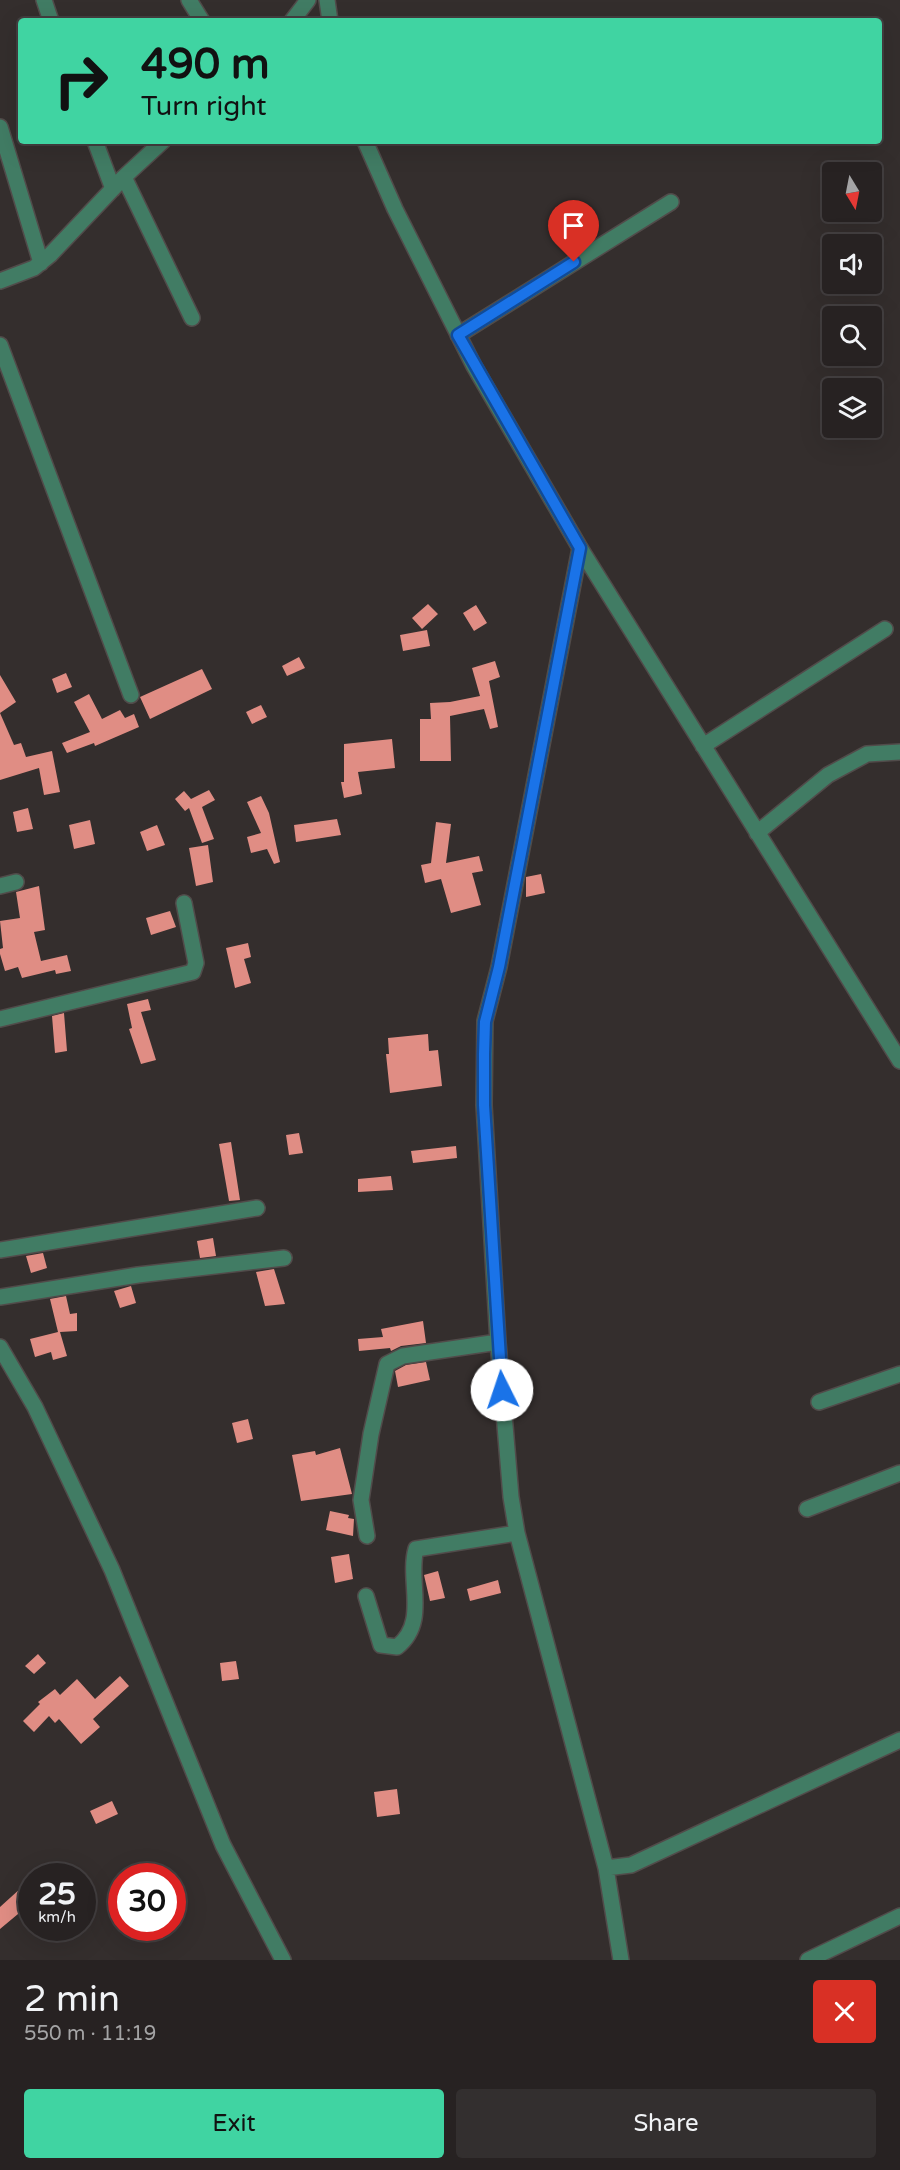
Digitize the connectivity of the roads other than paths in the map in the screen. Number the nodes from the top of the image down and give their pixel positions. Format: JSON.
{"nodes":[{"id":1,"x":44,"y":0,"type":"edge"},
{"id":2,"x":189,"y":0,"type":"edge"},
{"id":3,"x":308,"y":0,"type":"edge"},
{"id":4,"x":327,"y":0,"type":"edge"},
{"id":5,"x":50,"y":18,"type":"edge"},
{"id":6,"x":200,"y":18,"type":"edge"},
{"id":7,"x":294,"y":18,"type":"edge"},
{"id":8,"x":330,"y":18,"type":"edge"},
{"id":9,"x":0,"y":127,"type":"edge"},
{"id":10,"x":96,"y":144,"type":"edge"},
{"id":11,"x":160,"y":144,"type":"edge"},
{"id":12,"x":366,"y":144,"type":"edge"},
{"id":13,"x":124,"y":177,"type":"junction"},
{"id":14,"x":113,"y":189,"type":"junction"},
{"id":15,"x":670,"y":202,"type":"dead end"},
{"id":16,"x":41,"y":262,"type":"junction"},
{"id":17,"x":0,"y":281,"type":"edge"},
{"id":18,"x":192,"y":318,"type":"dead end"},
{"id":19,"x":458,"y":335,"type":"junction"},
{"id":20,"x":0,"y":345,"type":"edge"},
{"id":21,"x":580,"y":548,"type":"junction"},
{"id":22,"x":885,"y":629,"type":"dead end"},
{"id":23,"x":131,"y":695,"type":"dead end"},
{"id":24,"x":703,"y":746,"type":"junction"},
{"id":25,"x":900,"y":752,"type":"edge"},
{"id":26,"x":757,"y":832,"type":"junction"},
{"id":27,"x":15,"y":882,"type":"dead end"},
{"id":28,"x":0,"y":886,"type":"edge"},
{"id":29,"x":184,"y":903,"type":"dead end"},
{"id":30,"x":0,"y":1019,"type":"edge"},
{"id":31,"x":900,"y":1061,"type":"edge"},
{"id":32,"x":257,"y":1208,"type":"dead end"},
{"id":33,"x":0,"y":1250,"type":"edge"},
{"id":34,"x":284,"y":1258,"type":"dead end"},
{"id":35,"x":0,"y":1297,"type":"edge"},
{"id":36,"x":498,"y":1342,"type":"junction"},
{"id":37,"x":0,"y":1347,"type":"edge"},
{"id":38,"x":900,"y":1374,"type":"edge"},
{"id":39,"x":819,"y":1402,"type":"dead end"},
{"id":40,"x":900,"y":1473,"type":"edge"},
{"id":41,"x":807,"y":1509,"type":"dead end"},
{"id":42,"x":517,"y":1533,"type":"junction"},
{"id":43,"x":367,"y":1536,"type":"dead end"},
{"id":44,"x":366,"y":1596,"type":"dead end"},
{"id":45,"x":900,"y":1740,"type":"edge"},
{"id":46,"x":606,"y":1868,"type":"junction"},
{"id":47,"x":900,"y":1916,"type":"edge"},
{"id":48,"x":283,"y":1960,"type":"edge"},
{"id":49,"x":621,"y":1960,"type":"edge"},
{"id":50,"x":808,"y":1960,"type":"edge"}],
"edges":[{"from":1,"to":5,"type":"street"},
{"from":2,"to":6,"type":"street"},
{"from":3,"to":7,"type":"street"},
{"from":4,"to":8,"type":"street"},
{"from":9,"to":16,"type":"street"},
{"from":10,"to":14,"type":"street"},
{"from":11,"to":13,"type":"street"},
{"from":12,"to":19,"type":"street"},
{"from":13,"to":14,"type":"street"},
{"from":13,"to":18,"type":"street"},
{"from":14,"to":16,"type":"street"},
{"from":15,"to":19,"type":"street"},
{"from":16,"to":17,"type":"street"},
{"from":19,"to":21,"type":"street"},
{"from":20,"to":23,"type":"street"},
{"from":21,"to":24,"type":"street"},
{"from":21,"to":36,"type":"street"},
{"from":22,"to":24,"type":"street"},
{"from":24,"to":26,"type":"street"},
{"from":25,"to":26,"type":"street"},
{"from":26,"to":31,"type":"street"},
{"from":27,"to":28,"type":"street"},
{"from":29,"to":30,"type":"street"},
{"from":32,"to":33,"type":"street"},
{"from":34,"to":35,"type":"street"},
{"from":36,"to":42,"type":"street"},
{"from":36,"to":43,"type":"street"},
{"from":37,"to":48,"type":"street"},
{"from":38,"to":39,"type":"street"},
{"from":40,"to":41,"type":"street"},
{"from":42,"to":44,"type":"street"},
{"from":42,"to":46,"type":"street"},
{"from":45,"to":46,"type":"street"},
{"from":46,"to":49,"type":"street"},
{"from":47,"to":50,"type":"street"}]}
